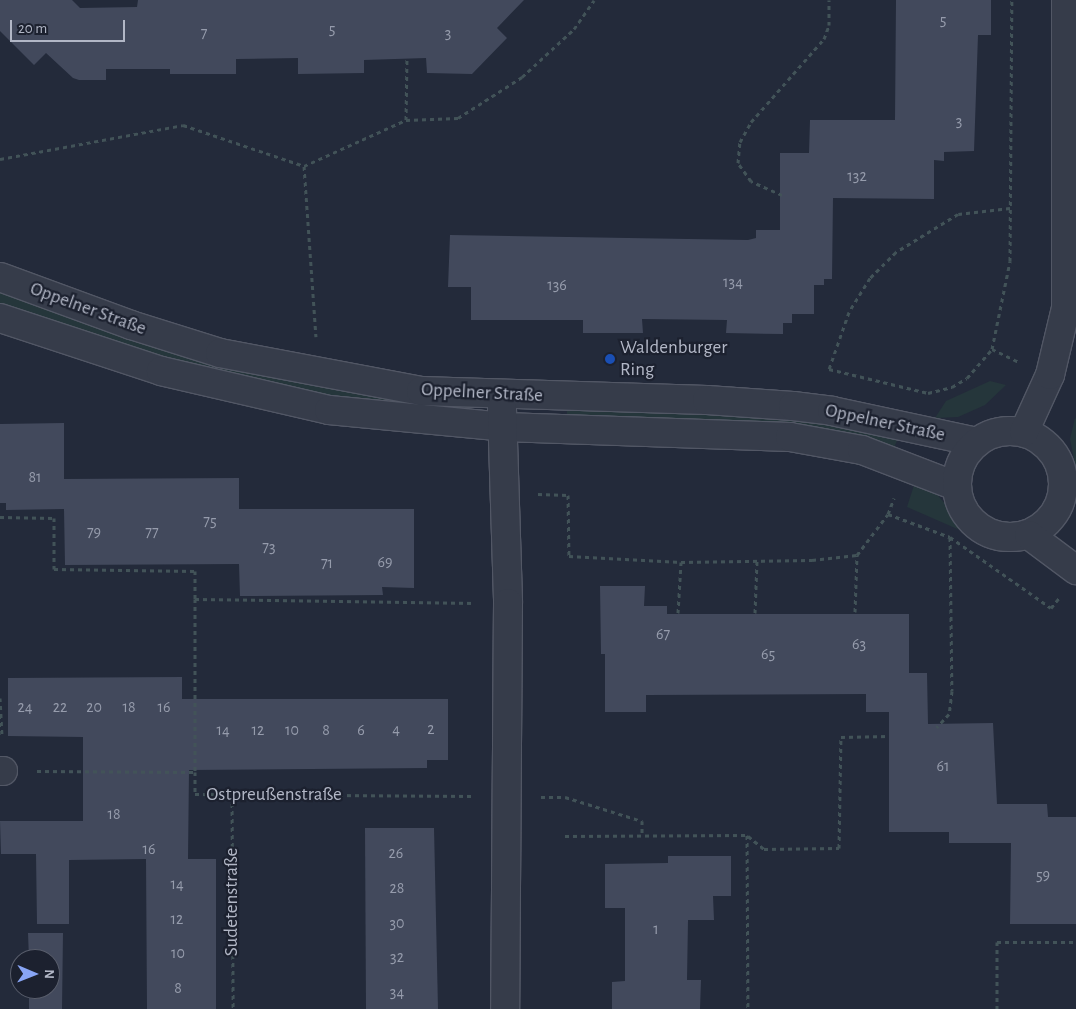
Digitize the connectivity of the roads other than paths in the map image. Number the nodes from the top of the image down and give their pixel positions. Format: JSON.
{"nodes":[{"id":1,"x":1066,"y":0,"type":"edge"},
{"id":2,"x":1071,"y":96,"type":"edge"},
{"id":3,"x":0,"y":277,"type":"edge"},
{"id":4,"x":0,"y":318,"type":"edge"},
{"id":5,"x":502,"y":395,"type":"junction"},
{"id":6,"x":504,"y":427,"type":"junction"},
{"id":7,"x":1024,"y":432,"type":"junction"},
{"id":8,"x":977,"y":442,"type":"junction"},
{"id":9,"x":956,"y":486,"type":"junction"},
{"id":10,"x":1069,"y":505,"type":"edge"},
{"id":11,"x":1029,"y":535,"type":"junction"},
{"id":12,"x":1076,"y":570,"type":"edge"},
{"id":13,"x":505,"y":1009,"type":"edge"}],
"edges":[{"from":1,"to":2,"type":"street"},
{"from":2,"to":7,"type":"street"},
{"from":3,"to":5,"type":"street","name":"Oppelner Straße"},
{"from":4,"to":6,"type":"street","name":"Oppelner Straße"},
{"from":5,"to":6,"type":"street"},
{"from":5,"to":8,"type":"street","name":"Oppelner Straße"},
{"from":6,"to":9,"type":"street","name":"Oppelner Straße"},
{"from":6,"to":13,"type":"street"},
{"from":7,"to":8,"type":"street"},
{"from":7,"to":10,"type":"street"},
{"from":8,"to":9,"type":"street","name":"Oppelner Straße"},
{"from":9,"to":11,"type":"street"},
{"from":10,"to":11,"type":"street"},
{"from":11,"to":12,"type":"street"}]}
